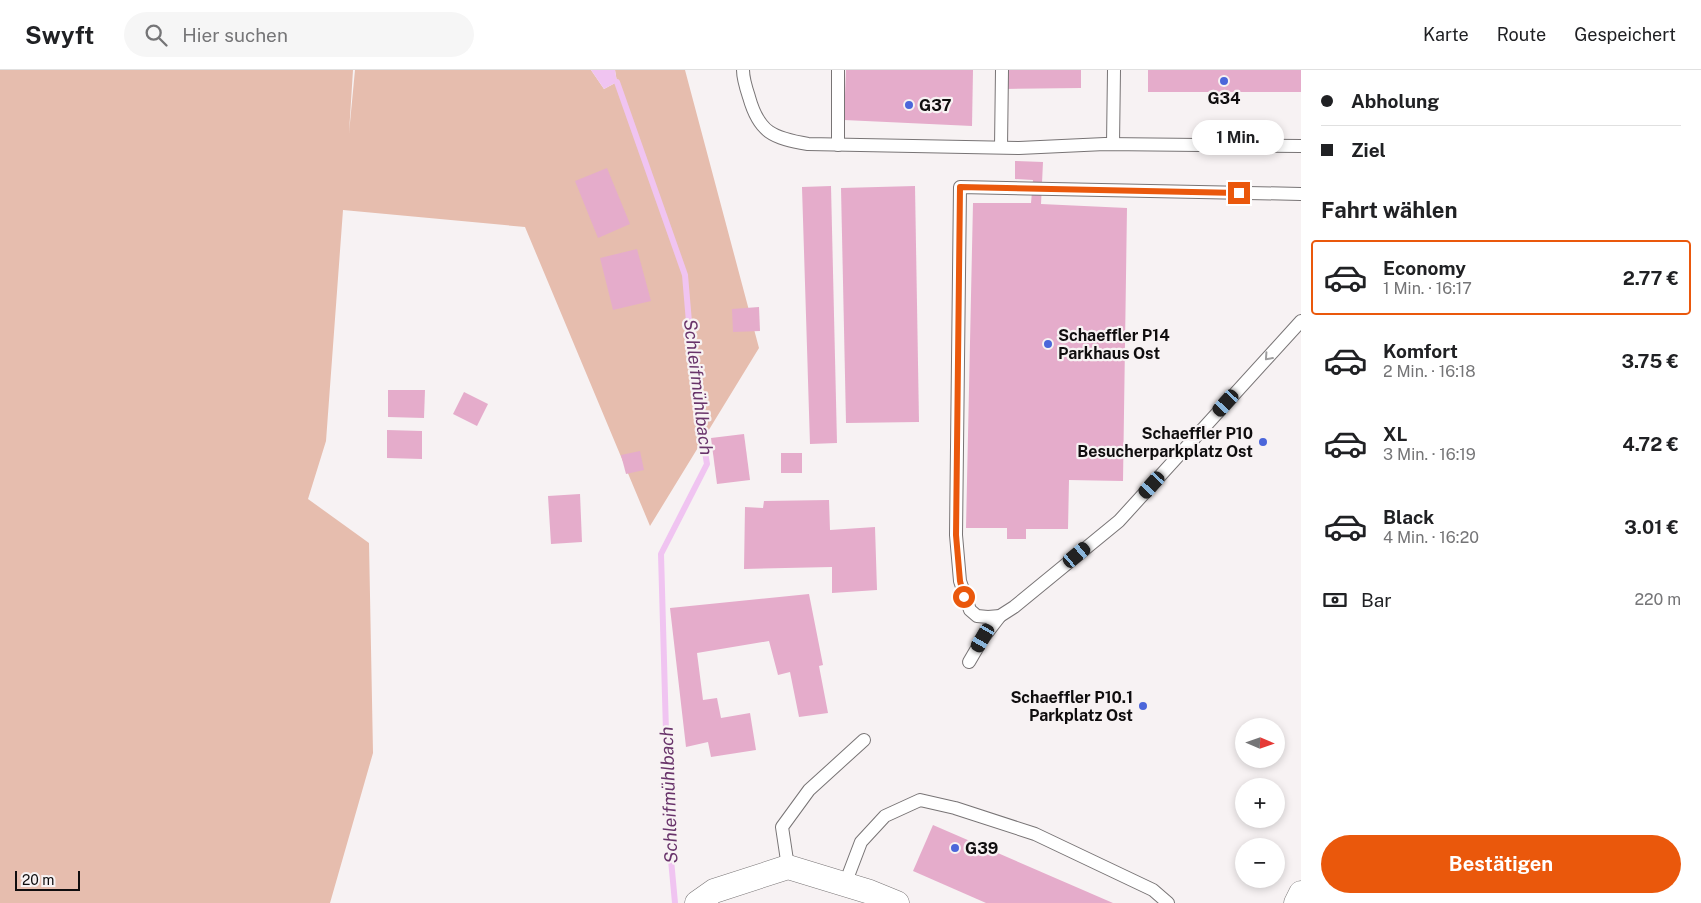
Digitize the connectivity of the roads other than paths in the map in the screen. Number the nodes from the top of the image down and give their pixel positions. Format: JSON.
{"nodes":[{"id":1,"x":742,"y":70,"type":"edge"},
{"id":2,"x":838,"y":70,"type":"edge"},
{"id":3,"x":1002,"y":70,"type":"edge"},
{"id":4,"x":1114,"y":70,"type":"edge"},
{"id":5,"x":1113,"y":144,"type":"junction"},
{"id":6,"x":838,"y":145,"type":"junction"},
{"id":7,"x":1301,"y":146,"type":"edge"},
{"id":8,"x":1000,"y":147,"type":"junction"},
{"id":9,"x":1301,"y":194,"type":"edge"},
{"id":10,"x":1301,"y":321,"type":"edge"},
{"id":11,"x":1000,"y":616,"type":"junction"},
{"id":12,"x":969,"y":662,"type":"dead end"},
{"id":13,"x":864,"y":740,"type":"dead end"},
{"id":14,"x":788,"y":868,"type":"junction"},
{"id":15,"x":845,"y":884,"type":"junction"},
{"id":16,"x":1301,"y":892,"type":"edge"},
{"id":17,"x":697,"y":903,"type":"edge"},
{"id":18,"x":897,"y":903,"type":"edge"},
{"id":19,"x":1168,"y":903,"type":"edge"},
{"id":20,"x":1296,"y":903,"type":"edge"}],
"edges":[{"from":1,"to":6,"type":"lane"},
{"from":2,"to":6,"type":"lane"},
{"from":3,"to":8,"type":"lane"},
{"from":4,"to":5,"type":"lane"},
{"from":5,"to":7,"type":"lane"},
{"from":5,"to":8,"type":"lane"},
{"from":6,"to":8,"type":"lane"},
{"from":9,"to":11,"type":"lane"},
{"from":10,"to":11,"type":"lane","one_way":true},
{"from":11,"to":12,"type":"lane"},
{"from":13,"to":14,"type":"lane"},
{"from":14,"to":15,"type":"street"},
{"from":14,"to":17,"type":"street"},
{"from":15,"to":18,"type":"street"},
{"from":15,"to":19,"type":"lane"},
{"from":16,"to":20,"type":"street"}]}
